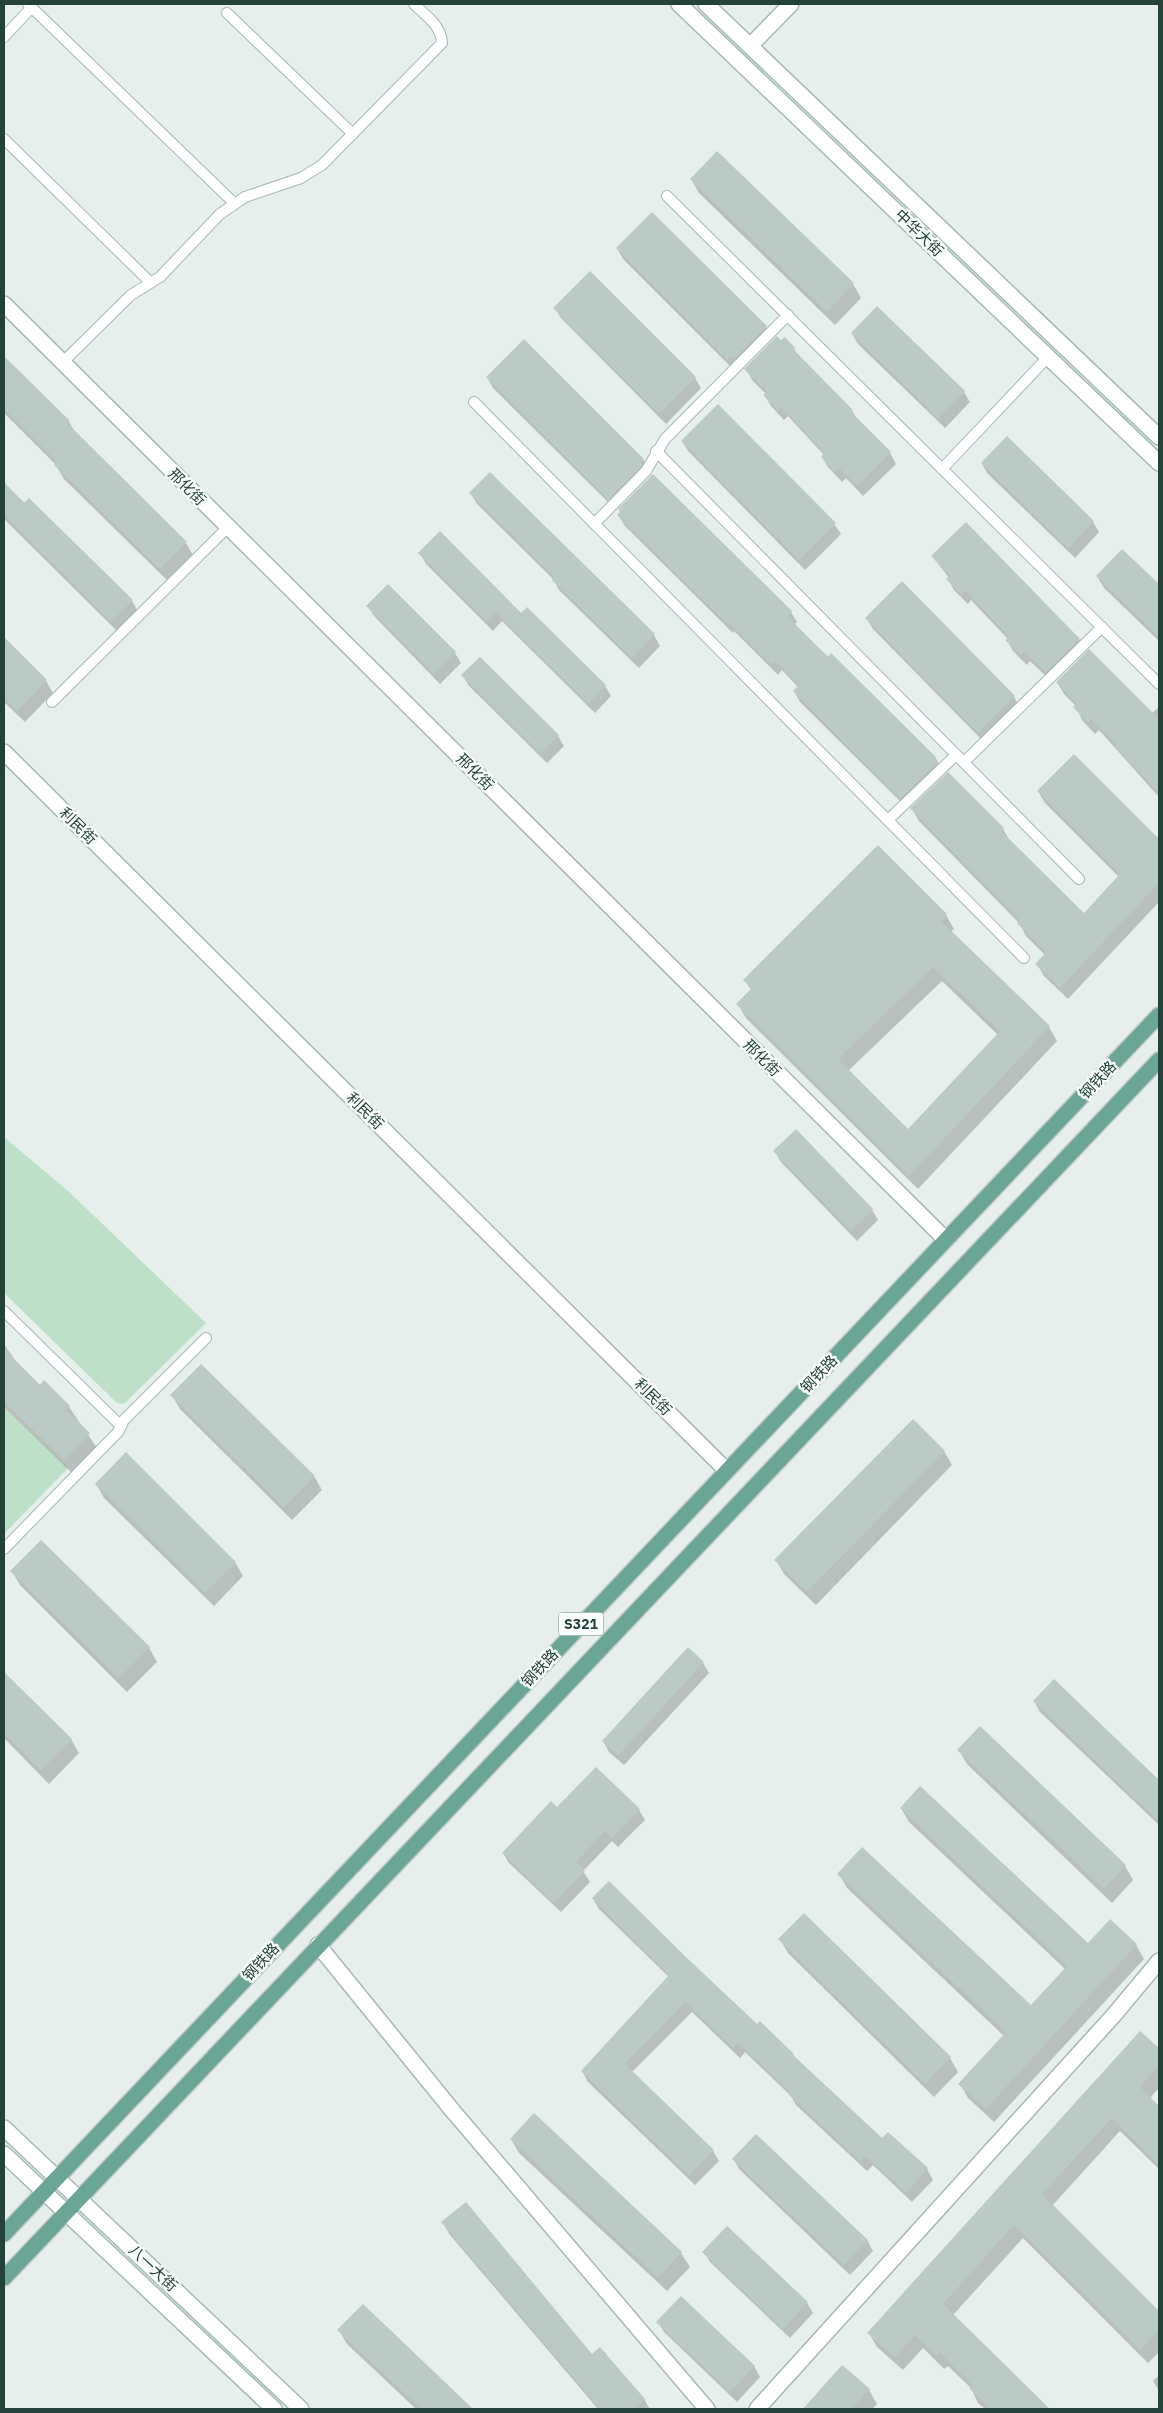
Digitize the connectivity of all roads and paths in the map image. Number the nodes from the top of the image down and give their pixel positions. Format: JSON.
{"nodes":[{"id":1,"x":414,"y":4,"type":"edge"},
{"id":2,"x":679,"y":4,"type":"edge"},
{"id":3,"x":706,"y":4,"type":"edge"},
{"id":4,"x":791,"y":4,"type":"edge"},
{"id":5,"x":30,"y":6,"type":"edge"},
{"id":6,"x":227,"y":13,"type":"dead end"},
{"id":7,"x":4,"y":37,"type":"edge"},
{"id":8,"x":750,"y":46,"type":"junction"},
{"id":9,"x":353,"y":134,"type":"junction"},
{"id":10,"x":4,"y":139,"type":"edge"},
{"id":11,"x":667,"y":196,"type":"dead end"},
{"id":12,"x":234,"y":204,"type":"junction"},
{"id":13,"x":150,"y":282,"type":"junction"},
{"id":14,"x":4,"y":304,"type":"edge"},
{"id":15,"x":788,"y":315,"type":"junction"},
{"id":16,"x":1048,"y":357,"type":"junction"},
{"id":17,"x":62,"y":363,"type":"junction"},
{"id":18,"x":474,"y":402,"type":"dead end"},
{"id":19,"x":1159,"y":438,"type":"edge"},
{"id":20,"x":656,"y":451,"type":"junction"},
{"id":21,"x":1159,"y":463,"type":"edge"},
{"id":22,"x":942,"y":469,"type":"junction"},
{"id":23,"x":594,"y":524,"type":"junction"},
{"id":24,"x":228,"y":527,"type":"junction"},
{"id":25,"x":1102,"y":627,"type":"junction"},
{"id":26,"x":1159,"y":684,"type":"edge"},
{"id":27,"x":52,"y":702,"type":"dead end"},
{"id":28,"x":4,"y":752,"type":"edge"},
{"id":29,"x":960,"y":758,"type":"junction"},
{"id":30,"x":888,"y":820,"type":"junction"},
{"id":31,"x":1079,"y":878,"type":"dead end"},
{"id":32,"x":1024,"y":958,"type":"dead end"},
{"id":33,"x":1159,"y":1015,"type":"edge"},
{"id":34,"x":1159,"y":1060,"type":"edge"},
{"id":35,"x":946,"y":1240,"type":"junction"},
{"id":36,"x":4,"y":1312,"type":"edge"},
{"id":37,"x":206,"y":1338,"type":"dead end"},
{"id":38,"x":121,"y":1426,"type":"junction"},
{"id":39,"x":727,"y":1470,"type":"junction"},
{"id":40,"x":4,"y":1549,"type":"edge"},
{"id":41,"x":318,"y":1945,"type":"junction"},
{"id":42,"x":1159,"y":1961,"type":"edge"},
{"id":43,"x":4,"y":2128,"type":"edge"},
{"id":44,"x":4,"y":2154,"type":"edge"},
{"id":45,"x":57,"y":2178,"type":"junction"},
{"id":46,"x":44,"y":2192,"type":"junction"},
{"id":47,"x":79,"y":2198,"type":"junction"},
{"id":48,"x":66,"y":2212,"type":"junction"},
{"id":49,"x":4,"y":2234,"type":"edge"},
{"id":50,"x":4,"y":2278,"type":"edge"},
{"id":51,"x":274,"y":2409,"type":"edge"},
{"id":52,"x":301,"y":2409,"type":"edge"},
{"id":53,"x":707,"y":2409,"type":"edge"},
{"id":54,"x":757,"y":2409,"type":"edge"}],
"edges":[{"from":1,"to":9,"type":"lane"},
{"from":2,"to":16,"type":"street","name":"中华大街"},
{"from":3,"to":8,"type":"street","name":"中华大街"},
{"from":4,"to":8,"type":"street"},
{"from":5,"to":7,"type":"lane"},
{"from":5,"to":12,"type":"lane"},
{"from":6,"to":9,"type":"lane"},
{"from":8,"to":19,"type":"street","name":"中华大街"},
{"from":9,"to":12,"type":"lane"},
{"from":10,"to":13,"type":"lane"},
{"from":11,"to":15,"type":"lane"},
{"from":12,"to":13,"type":"lane"},
{"from":13,"to":17,"type":"lane"},
{"from":14,"to":17,"type":"street","name":"邢化街"},
{"from":15,"to":20,"type":"lane"},
{"from":15,"to":22,"type":"lane"},
{"from":16,"to":21,"type":"street","name":"中华大街"},
{"from":16,"to":22,"type":"lane"},
{"from":17,"to":24,"type":"street","name":"邢化街"},
{"from":18,"to":23,"type":"lane"},
{"from":20,"to":23,"type":"lane"},
{"from":20,"to":29,"type":"lane"},
{"from":22,"to":25,"type":"lane"},
{"from":23,"to":30,"type":"lane"},
{"from":24,"to":27,"type":"lane"},
{"from":24,"to":35,"type":"street","name":"邢化街"},
{"from":25,"to":26,"type":"lane"},
{"from":25,"to":29,"type":"lane"},
{"from":28,"to":39,"type":"street","name":"利民街"},
{"from":29,"to":30,"type":"lane"},
{"from":29,"to":31,"type":"lane"},
{"from":30,"to":32,"type":"lane"},
{"from":33,"to":35,"type":"main road","name":"钢铁路","number":"S321"},
{"from":34,"to":41,"type":"main road","name":"钢铁路","number":"S321"},
{"from":35,"to":39,"type":"main road","name":"钢铁路","number":"S321"},
{"from":36,"to":38,"type":"lane"},
{"from":37,"to":38,"type":"lane"},
{"from":38,"to":40,"type":"lane"},
{"from":39,"to":45,"type":"main road","name":"钢铁路","number":"S321"},
{"from":41,"to":47,"type":"main road","name":"钢铁路","number":"S321"},
{"from":41,"to":53,"type":"street"},
{"from":42,"to":54,"type":"street"},
{"from":43,"to":45,"type":"street","name":"八一大街"},
{"from":44,"to":46,"type":"street","name":"八一大街"},
{"from":45,"to":46,"type":"main road","name":"钢铁路","number":"S321"},
{"from":45,"to":47,"type":"street","name":"八一大街"},
{"from":46,"to":48,"type":"street","name":"八一大街"},
{"from":46,"to":49,"type":"main road","name":"钢铁路","number":"S321"},
{"from":47,"to":48,"type":"main road","name":"钢铁路","number":"S321"},
{"from":47,"to":52,"type":"street","name":"八一大街"},
{"from":48,"to":50,"type":"main road","name":"钢铁路","number":"S321"},
{"from":48,"to":51,"type":"street","name":"八一大街"}]}
